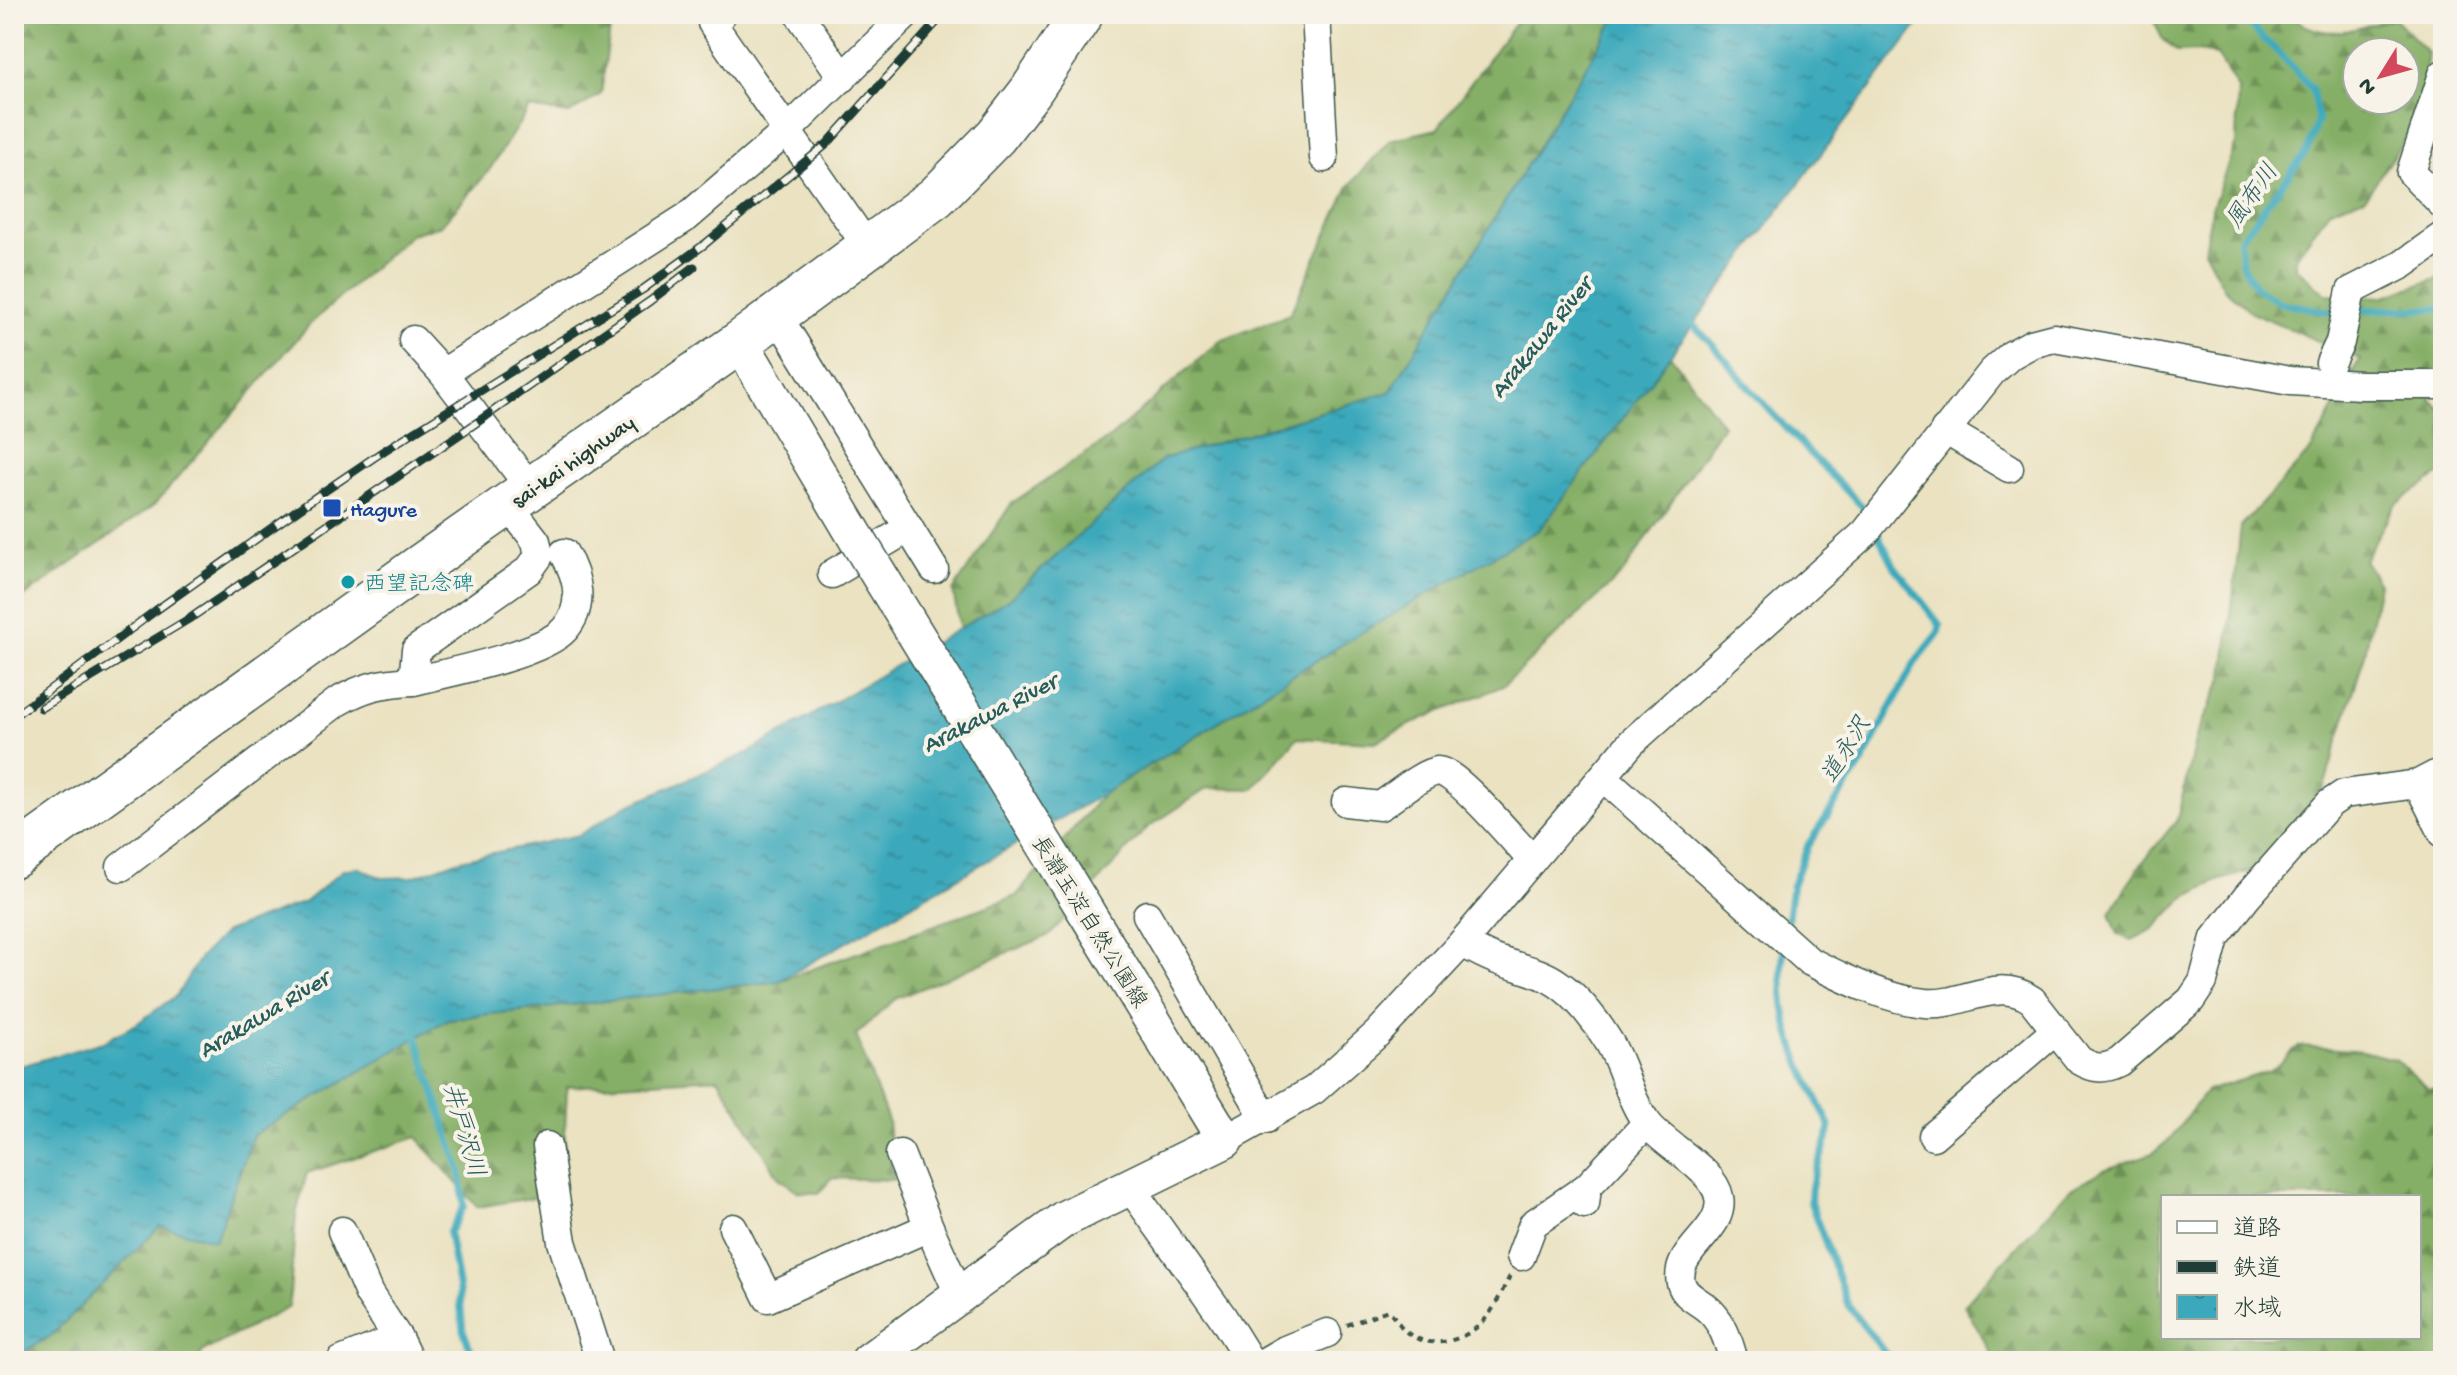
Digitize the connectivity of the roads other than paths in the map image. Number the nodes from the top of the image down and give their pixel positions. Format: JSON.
{"nodes":[{"id":1,"x":722,"y":14,"type":"edge"},
{"id":2,"x":799,"y":14,"type":"edge"},
{"id":3,"x":907,"y":14,"type":"edge"},
{"id":4,"x":1082,"y":14,"type":"edge"},
{"id":5,"x":1316,"y":14,"type":"edge"},
{"id":6,"x":2443,"y":74,"type":"edge"},
{"id":7,"x":843,"y":78,"type":"junction"},
{"id":8,"x":786,"y":132,"type":"junction"},
{"id":9,"x":1324,"y":158,"type":"dead end"},
{"id":10,"x":2443,"y":205,"type":"edge"},
{"id":11,"x":2443,"y":236,"type":"edge"},
{"id":12,"x":869,"y":249,"type":"junction"},
{"id":13,"x":777,"y":315,"type":"junction"},
{"id":14,"x":413,"y":340,"type":"dead end"},
{"id":15,"x":740,"y":342,"type":"junction"},
{"id":16,"x":2330,"y":363,"type":"junction"},
{"id":17,"x":2210,"y":368,"type":"junction"},
{"id":18,"x":443,"y":373,"type":"junction"},
{"id":19,"x":2368,"y":385,"type":"junction"},
{"id":20,"x":2400,"y":385,"type":"junction"},
{"id":21,"x":2443,"y":385,"type":"edge"},
{"id":22,"x":2443,"y":405,"type":"edge"},
{"id":23,"x":1945,"y":430,"type":"junction"},
{"id":24,"x":2009,"y":468,"type":"dead end"},
{"id":25,"x":520,"y":497,"type":"junction"},
{"id":26,"x":909,"y":528,"type":"junction"},
{"id":27,"x":564,"y":553,"type":"dead end"},
{"id":28,"x":934,"y":569,"type":"dead end"},
{"id":29,"x":832,"y":574,"type":"dead end"},
{"id":30,"x":413,"y":681,"type":"junction"},
{"id":31,"x":1603,"y":777,"type":"junction"},
{"id":32,"x":2430,"y":778,"type":"edge"},
{"id":33,"x":1346,"y":802,"type":"dead end"},
{"id":34,"x":2443,"y":833,"type":"edge"},
{"id":35,"x":14,"y":857,"type":"edge"},
{"id":36,"x":1532,"y":860,"type":"junction"},
{"id":37,"x":121,"y":867,"type":"dead end"},
{"id":38,"x":1147,"y":915,"type":"dead end"},
{"id":39,"x":1462,"y":943,"type":"junction"},
{"id":40,"x":2056,"y":1030,"type":"junction"},
{"id":41,"x":1266,"y":1119,"type":"junction"},
{"id":42,"x":1647,"y":1123,"type":"junction"},
{"id":43,"x":1933,"y":1136,"type":"dead end"},
{"id":44,"x":1225,"y":1140,"type":"junction"},
{"id":45,"x":547,"y":1146,"type":"dead end"},
{"id":46,"x":900,"y":1154,"type":"dead end"},
{"id":47,"x":1129,"y":1186,"type":"junction"},
{"id":48,"x":929,"y":1227,"type":"junction"},
{"id":49,"x":733,"y":1228,"type":"dead end"},
{"id":50,"x":342,"y":1231,"type":"dead end"},
{"id":51,"x":1521,"y":1256,"type":"road end"},
{"id":52,"x":960,"y":1296,"type":"junction"},
{"id":53,"x":1327,"y":1333,"type":"road end"},
{"id":54,"x":403,"y":1349,"type":"edge"},
{"id":55,"x":341,"y":1361,"type":"edge"},
{"id":56,"x":600,"y":1361,"type":"edge"},
{"id":57,"x":869,"y":1361,"type":"edge"},
{"id":58,"x":1250,"y":1361,"type":"edge"},
{"id":59,"x":1266,"y":1361,"type":"edge"},
{"id":60,"x":1734,"y":1361,"type":"edge"}],
"edges":[{"from":1,"to":8,"type":"street"},
{"from":2,"to":7,"type":"street"},
{"from":3,"to":7,"type":"street"},
{"from":4,"to":12,"type":"highway","name":"sai-kai highway"},
{"from":5,"to":9,"type":"street"},
{"from":6,"to":10,"type":"street"},
{"from":7,"to":8,"type":"street"},
{"from":8,"to":12,"type":"street"},
{"from":8,"to":18,"type":"street"},
{"from":11,"to":16,"type":"street"},
{"from":12,"to":13,"type":"highway","name":"sai-kai highway"},
{"from":13,"to":15,"type":"highway","name":"sai-kai highway"},
{"from":13,"to":26,"type":"street"},
{"from":14,"to":18,"type":"street"},
{"from":15,"to":25,"type":"highway","name":"sai-kai highway"},
{"from":15,"to":44,"type":"main road","name":"長瀞玉淀自然公園線","bridge":true},
{"from":16,"to":17,"type":"street"},
{"from":16,"to":19,"type":"street"},
{"from":17,"to":19,"type":"street"},
{"from":17,"to":23,"type":"street"},
{"from":18,"to":25,"type":"street"},
{"from":19,"to":20,"type":"street"},
{"from":20,"to":21,"type":"street"},
{"from":20,"to":22,"type":"street"},
{"from":23,"to":24,"type":"street"},
{"from":23,"to":31,"type":"street"},
{"from":25,"to":30,"type":"street"},
{"from":25,"to":35,"type":"highway","name":"sai-kai highway"},
{"from":26,"to":28,"type":"street"},
{"from":26,"to":29,"type":"street"},
{"from":27,"to":30,"type":"street"},
{"from":30,"to":37,"type":"street"},
{"from":31,"to":36,"type":"street"},
{"from":31,"to":40,"type":"street"},
{"from":32,"to":34,"type":"street"},
{"from":32,"to":40,"type":"street"},
{"from":33,"to":36,"type":"street"},
{"from":36,"to":39,"type":"street"},
{"from":38,"to":41,"type":"street"},
{"from":39,"to":41,"type":"street"},
{"from":39,"to":42,"type":"street"},
{"from":40,"to":43,"type":"street"},
{"from":41,"to":44,"type":"street"},
{"from":42,"to":51,"type":"street"},
{"from":42,"to":60,"type":"street"},
{"from":44,"to":47,"type":"main road"},
{"from":45,"to":56,"type":"street"},
{"from":46,"to":48,"type":"street"},
{"from":47,"to":52,"type":"main road"},
{"from":47,"to":58,"type":"street"},
{"from":48,"to":49,"type":"street"},
{"from":48,"to":52,"type":"street"},
{"from":50,"to":54,"type":"street"},
{"from":52,"to":57,"type":"main road"},
{"from":53,"to":59,"type":"street"},
{"from":54,"to":55,"type":"street"}]}
